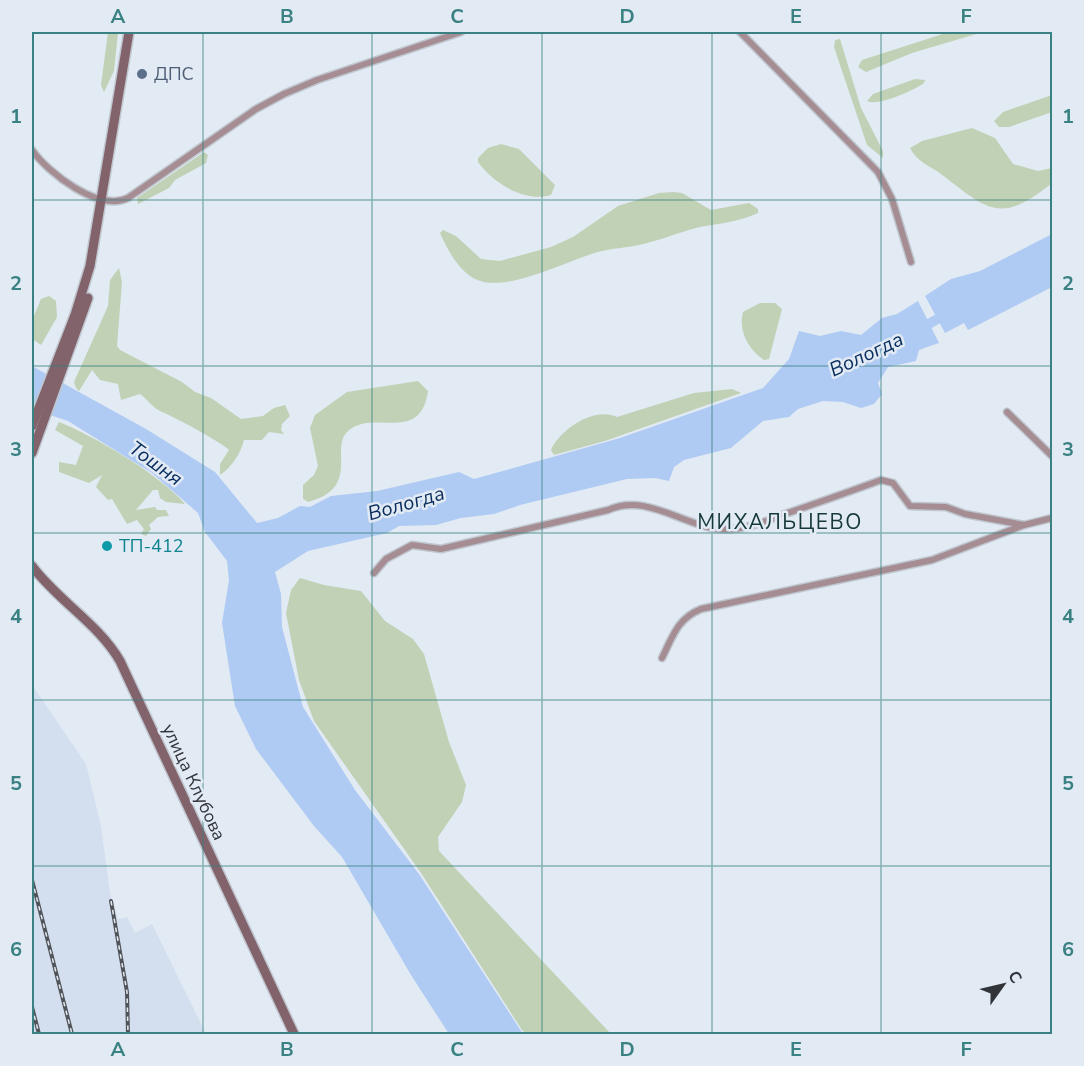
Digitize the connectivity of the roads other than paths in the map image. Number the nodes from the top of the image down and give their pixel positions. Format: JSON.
{"nodes":[{"id":1,"x":129,"y":32,"type":"edge"},
{"id":2,"x":461,"y":32,"type":"edge"},
{"id":3,"x":740,"y":32,"type":"edge"},
{"id":4,"x":32,"y":150,"type":"edge"},
{"id":5,"x":103,"y":201,"type":"junction"},
{"id":6,"x":911,"y":262,"type":"dead end"},
{"id":7,"x":1007,"y":412,"type":"dead end"},
{"id":8,"x":35,"y":424,"type":"edge"},
{"id":9,"x":32,"y":453,"type":"edge"},
{"id":10,"x":1053,"y":456,"type":"edge"},
{"id":11,"x":1053,"y":518,"type":"edge"},
{"id":12,"x":1024,"y":525,"type":"junction"},
{"id":13,"x":32,"y":566,"type":"edge"},
{"id":14,"x":374,"y":573,"type":"dead end"},
{"id":15,"x":662,"y":658,"type":"dead end"},
{"id":16,"x":294,"y":1035,"type":"edge"}],
"edges":[{"from":1,"to":5,"type":"main road"},
{"from":2,"to":5,"type":"street"},
{"from":3,"to":6,"type":"street"},
{"from":4,"to":5,"type":"street"},
{"from":5,"to":8,"type":"main road"},
{"from":7,"to":10,"type":"street"},
{"from":8,"to":9,"type":"main road"},
{"from":11,"to":12,"type":"street"},
{"from":12,"to":14,"type":"street"},
{"from":12,"to":15,"type":"street"},
{"from":13,"to":16,"type":"main road","name":"улица Клубова"}]}
